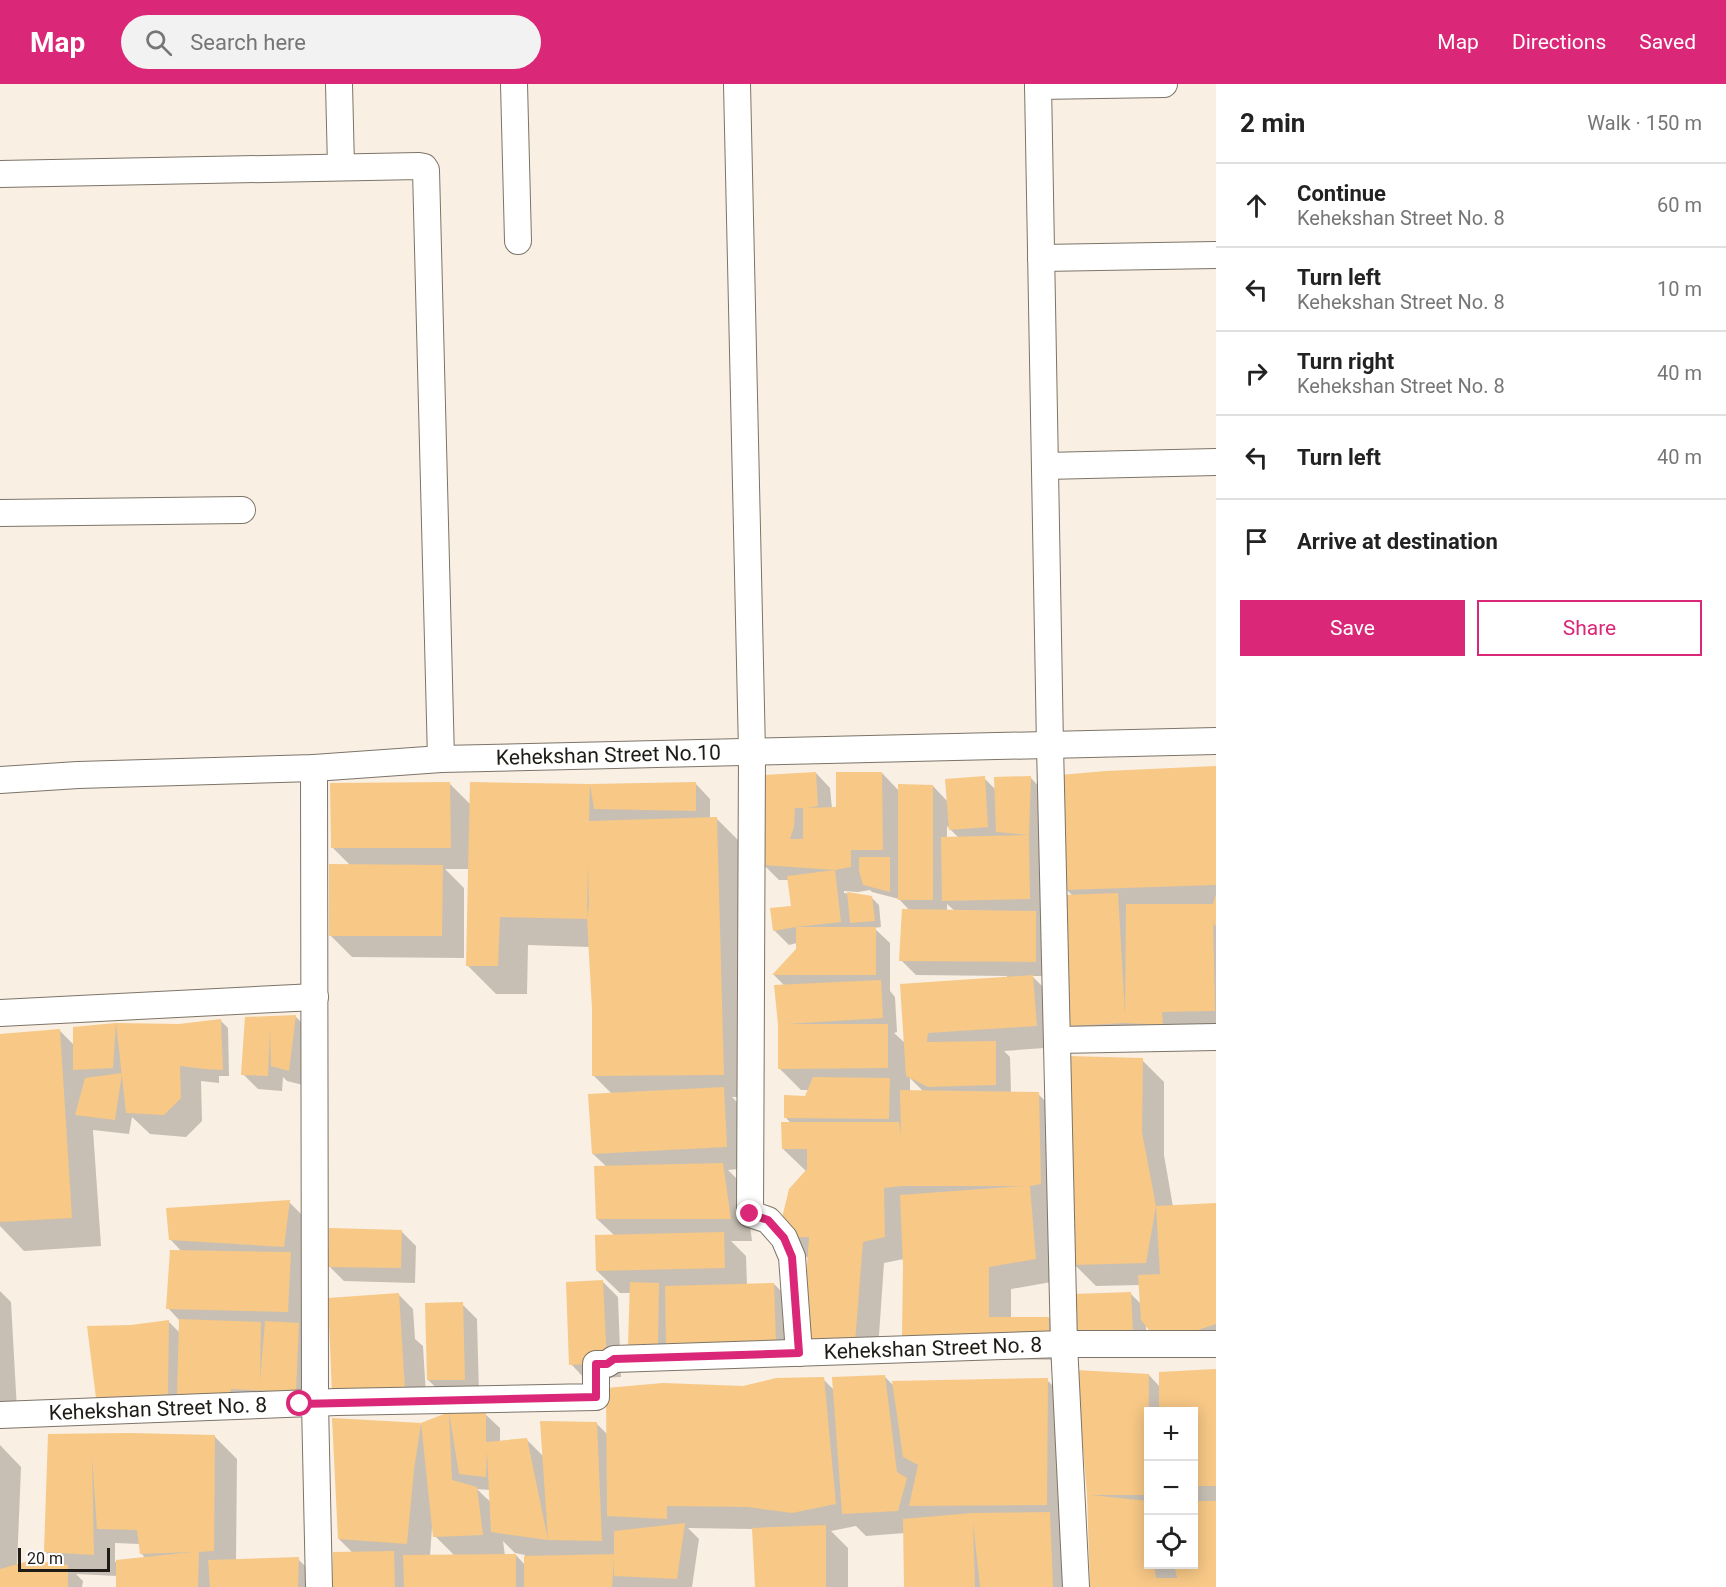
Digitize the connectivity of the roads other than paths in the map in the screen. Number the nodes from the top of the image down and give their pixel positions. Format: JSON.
{"nodes":[{"id":1,"x":339,"y":84,"type":"edge"},
{"id":2,"x":514,"y":84,"type":"edge"},
{"id":3,"x":736,"y":84,"type":"edge"},
{"id":4,"x":1164,"y":84,"type":"edge"},
{"id":5,"x":1038,"y":85,"type":"edge"},
{"id":6,"x":341,"y":167,"type":"junction"},
{"id":7,"x":0,"y":174,"type":"edge"},
{"id":8,"x":518,"y":240,"type":"dead end"},
{"id":9,"x":1216,"y":255,"type":"edge"},
{"id":10,"x":1041,"y":258,"type":"junction"},
{"id":11,"x":1216,"y":462,"type":"edge"},
{"id":12,"x":1045,"y":466,"type":"junction"},
{"id":13,"x":242,"y":510,"type":"dead end"},
{"id":14,"x":0,"y":513,"type":"edge"},
{"id":15,"x":1216,"y":741,"type":"edge"},
{"id":16,"x":1050,"y":746,"type":"junction"},
{"id":17,"x":752,"y":752,"type":"junction"},
{"id":18,"x":441,"y":759,"type":"junction"},
{"id":19,"x":314,"y":768,"type":"junction"},
{"id":20,"x":0,"y":780,"type":"edge"},
{"id":21,"x":315,"y":997,"type":"junction"},
{"id":22,"x":0,"y":1013,"type":"edge"},
{"id":23,"x":1216,"y":1037,"type":"edge"},
{"id":24,"x":1057,"y":1040,"type":"junction"},
{"id":25,"x":1064,"y":1344,"type":"junction"},
{"id":26,"x":1216,"y":1344,"type":"edge"},
{"id":27,"x":799,"y":1353,"type":"junction"},
{"id":28,"x":315,"y":1403,"type":"junction"},
{"id":29,"x":0,"y":1414,"type":"edge"},
{"id":30,"x":319,"y":1587,"type":"edge"},
{"id":31,"x":1076,"y":1587,"type":"edge"}],
"edges":[{"from":1,"to":6,"type":"street"},
{"from":2,"to":8,"type":"street"},
{"from":3,"to":17,"type":"street"},
{"from":4,"to":5,"type":"street"},
{"from":5,"to":10,"type":"street"},
{"from":6,"to":7,"type":"street"},
{"from":6,"to":18,"type":"street"},
{"from":9,"to":10,"type":"street"},
{"from":10,"to":12,"type":"street"},
{"from":11,"to":12,"type":"street"},
{"from":12,"to":16,"type":"street"},
{"from":13,"to":14,"type":"street"},
{"from":15,"to":16,"type":"street","name":"Kehekshan Street No.10"},
{"from":16,"to":17,"type":"street","name":"Kehekshan Street No.10"},
{"from":16,"to":24,"type":"street"},
{"from":17,"to":18,"type":"street","name":"Kehekshan Street No.10"},
{"from":17,"to":27,"type":"street"},
{"from":18,"to":19,"type":"street","name":"Kehekshan Street No.10"},
{"from":19,"to":20,"type":"street","name":"Kehekshan Street No.10"},
{"from":19,"to":21,"type":"street"},
{"from":21,"to":22,"type":"street"},
{"from":21,"to":28,"type":"street"},
{"from":23,"to":24,"type":"street"},
{"from":24,"to":25,"type":"street"},
{"from":25,"to":26,"type":"street","name":"Kehekshan Street No. 8"},
{"from":25,"to":27,"type":"street","name":"Kehekshan Street No. 8"},
{"from":25,"to":31,"type":"street"},
{"from":27,"to":28,"type":"street","name":"Kehekshan Street No. 8"},
{"from":28,"to":29,"type":"street","name":"Kehekshan Street No. 8"},
{"from":28,"to":30,"type":"street"}]}
